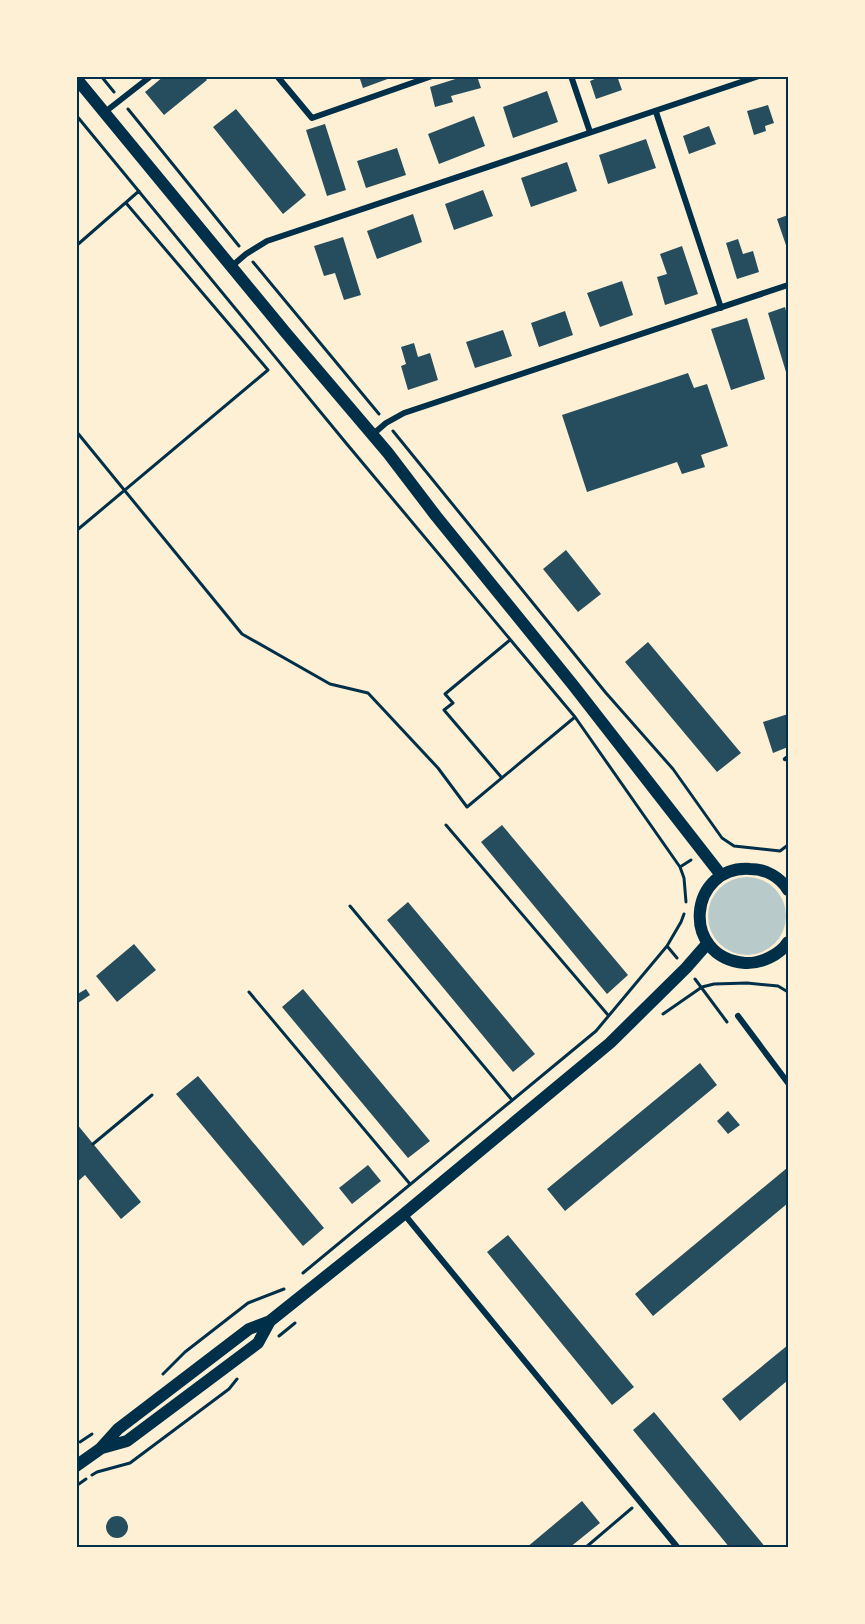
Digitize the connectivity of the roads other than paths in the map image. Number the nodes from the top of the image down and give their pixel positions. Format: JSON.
{"nodes":[{"id":1,"x":151,"y":76,"type":"edge"},
{"id":2,"x":277,"y":76,"type":"edge"},
{"id":3,"x":432,"y":76,"type":"edge"},
{"id":4,"x":571,"y":76,"type":"edge"},
{"id":5,"x":759,"y":76,"type":"edge"},
{"id":6,"x":76,"y":78,"type":"edge"},
{"id":7,"x":105,"y":112,"type":"junction"},
{"id":8,"x":656,"y":112,"type":"junction"},
{"id":9,"x":590,"y":132,"type":"junction"},
{"id":10,"x":232,"y":266,"type":"junction"},
{"id":11,"x":789,"y":285,"type":"edge"},
{"id":12,"x":721,"y":308,"type":"junction"},
{"id":13,"x":372,"y":435,"type":"junction"},
{"id":14,"x":721,"y":875,"type":"junction"},
{"id":15,"x":789,"y":890,"type":"edge"},
{"id":16,"x":707,"y":944,"type":"junction"},
{"id":17,"x":788,"y":946,"type":"edge"},
{"id":18,"x":738,"y":1016,"type":"road end"},
{"id":19,"x":789,"y":1083,"type":"edge"},
{"id":20,"x":404,"y":1214,"type":"junction"},
{"id":21,"x":76,"y":1466,"type":"edge"},
{"id":22,"x":678,"y":1548,"type":"edge"}],
"edges":[{"from":1,"to":7,"type":"street"},
{"from":2,"to":3,"type":"street"},
{"from":4,"to":9,"type":"street"},
{"from":5,"to":8,"type":"street"},
{"from":6,"to":7,"type":"main road"},
{"from":7,"to":10,"type":"main road"},
{"from":8,"to":9,"type":"street"},
{"from":8,"to":12,"type":"street"},
{"from":9,"to":10,"type":"street"},
{"from":10,"to":13,"type":"main road"},
{"from":11,"to":12,"type":"street"},
{"from":12,"to":13,"type":"street"},
{"from":13,"to":14,"type":"main road"},
{"from":14,"to":15,"type":"main road"},
{"from":14,"to":16,"type":"main road"},
{"from":16,"to":17,"type":"main road"},
{"from":16,"to":20,"type":"main road"},
{"from":18,"to":19,"type":"street"},
{"from":20,"to":21,"type":"main road"},
{"from":20,"to":22,"type":"street"}]}
